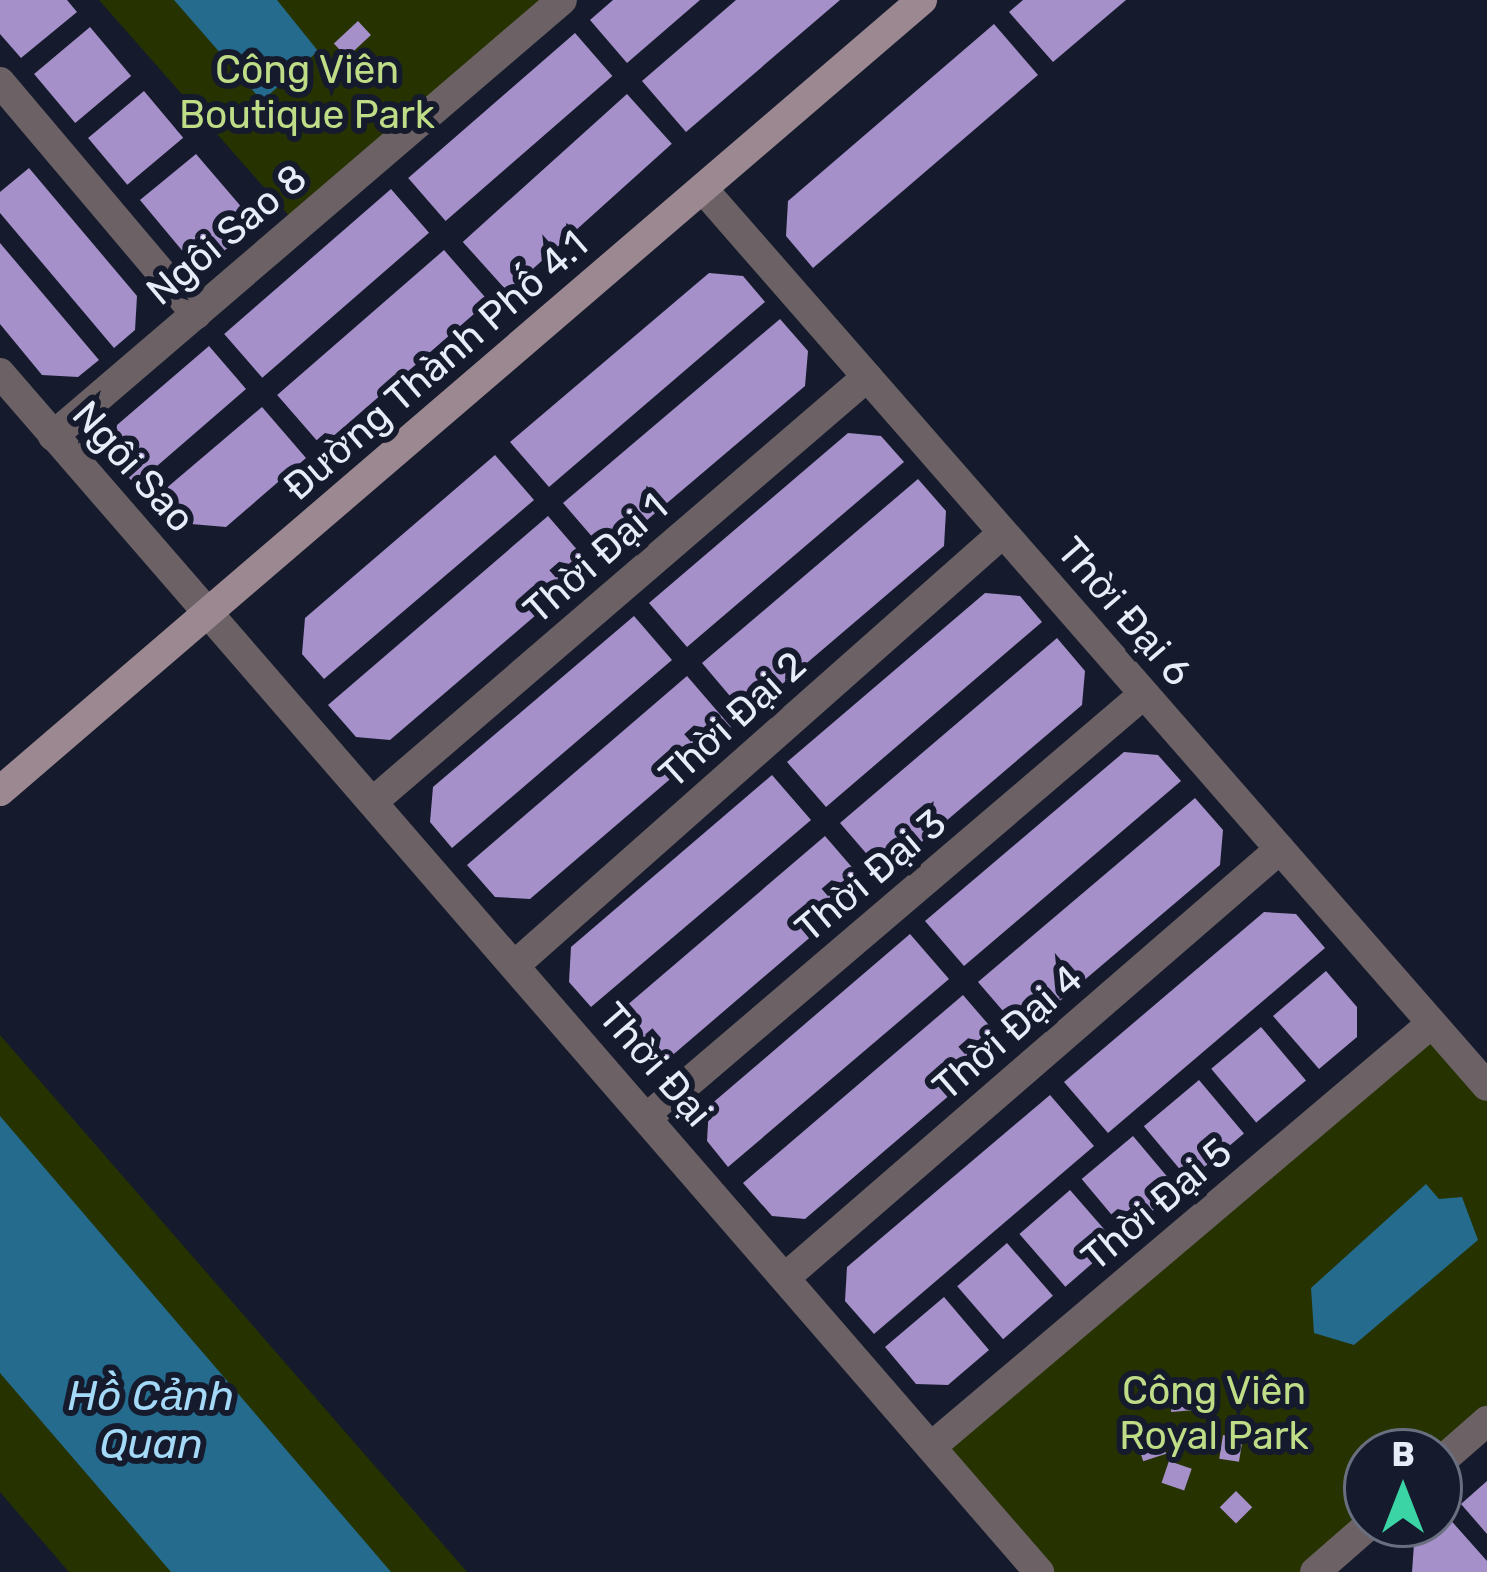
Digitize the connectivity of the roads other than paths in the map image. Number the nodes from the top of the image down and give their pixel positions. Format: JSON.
{"nodes":[{"id":1,"x":562,"y":0,"type":"edge"},
{"id":2,"x":922,"y":0,"type":"edge"},
{"id":3,"x":0,"y":82,"type":"edge"},
{"id":4,"x":703,"y":189,"type":"junction"},
{"id":5,"x":196,"y":314,"type":"junction"},
{"id":6,"x":0,"y":373,"type":"edge"},
{"id":7,"x":867,"y":377,"type":"junction"},
{"id":8,"x":52,"y":436,"type":"junction"},
{"id":9,"x":1003,"y":532,"type":"junction"},
{"id":10,"x":211,"y":610,"type":"junction"},
{"id":11,"x":1144,"y":694,"type":"junction"},
{"id":12,"x":0,"y":791,"type":"edge"},
{"id":13,"x":375,"y":800,"type":"junction"},
{"id":14,"x":1280,"y":850,"type":"junction"},
{"id":15,"x":515,"y":965,"type":"junction"},
{"id":16,"x":1432,"y":1023,"type":"junction"},
{"id":17,"x":1487,"y":1086,"type":"edge"},
{"id":18,"x":648,"y":1117,"type":"junction"},
{"id":19,"x":787,"y":1276,"type":"junction"},
{"id":20,"x":1487,"y":1421,"type":"edge"},
{"id":21,"x":1463,"y":1442,"type":"edge"},
{"id":22,"x":932,"y":1447,"type":"junction"},
{"id":23,"x":1348,"y":1562,"type":"edge"},
{"id":24,"x":1040,"y":1572,"type":"edge"},
{"id":25,"x":1315,"y":1572,"type":"edge"}],
"edges":[{"from":1,"to":5,"type":"street","name":"Ngôi Sao 8"},
{"from":2,"to":4,"type":"street","name":"Đường Thành Phố 4.1"},
{"from":3,"to":5,"type":"street"},
{"from":4,"to":7,"type":"street","name":"Thời Đại 6"},
{"from":4,"to":10,"type":"street","name":"Đường Thành Phố 4.1"},
{"from":5,"to":8,"type":"street","name":"Ngôi Sao 8"},
{"from":6,"to":8,"type":"street","name":"Ngôi Sao"},
{"from":7,"to":9,"type":"street","name":"Thời Đại 6"},
{"from":7,"to":13,"type":"street","name":"Thời Đại 1"},
{"from":8,"to":10,"type":"street","name":"Ngôi Sao"},
{"from":9,"to":11,"type":"street","name":"Thời Đại 6"},
{"from":9,"to":15,"type":"street","name":"Thời Đại 2"},
{"from":10,"to":12,"type":"street","name":"Đường Thành Phố 4.1"},
{"from":10,"to":13,"type":"street","name":"Thời Đại"},
{"from":11,"to":14,"type":"street","name":"Thời Đại 6"},
{"from":11,"to":18,"type":"street","name":"Thời Đại 3"},
{"from":13,"to":15,"type":"street","name":"Thời Đại"},
{"from":14,"to":16,"type":"street","name":"Thời Đại 6"},
{"from":14,"to":19,"type":"street","name":"Thời Đại 4"},
{"from":15,"to":18,"type":"street","name":"Thời Đại"},
{"from":16,"to":17,"type":"street","name":"Thời Đại 6"},
{"from":16,"to":22,"type":"street","name":"Thời Đại 5"},
{"from":18,"to":19,"type":"street","name":"Thời Đại"},
{"from":19,"to":22,"type":"street","name":"Thời Đại"},
{"from":20,"to":21,"type":"street"},
{"from":22,"to":24,"type":"street","name":"Thời Đại"},
{"from":23,"to":25,"type":"street"}]}
